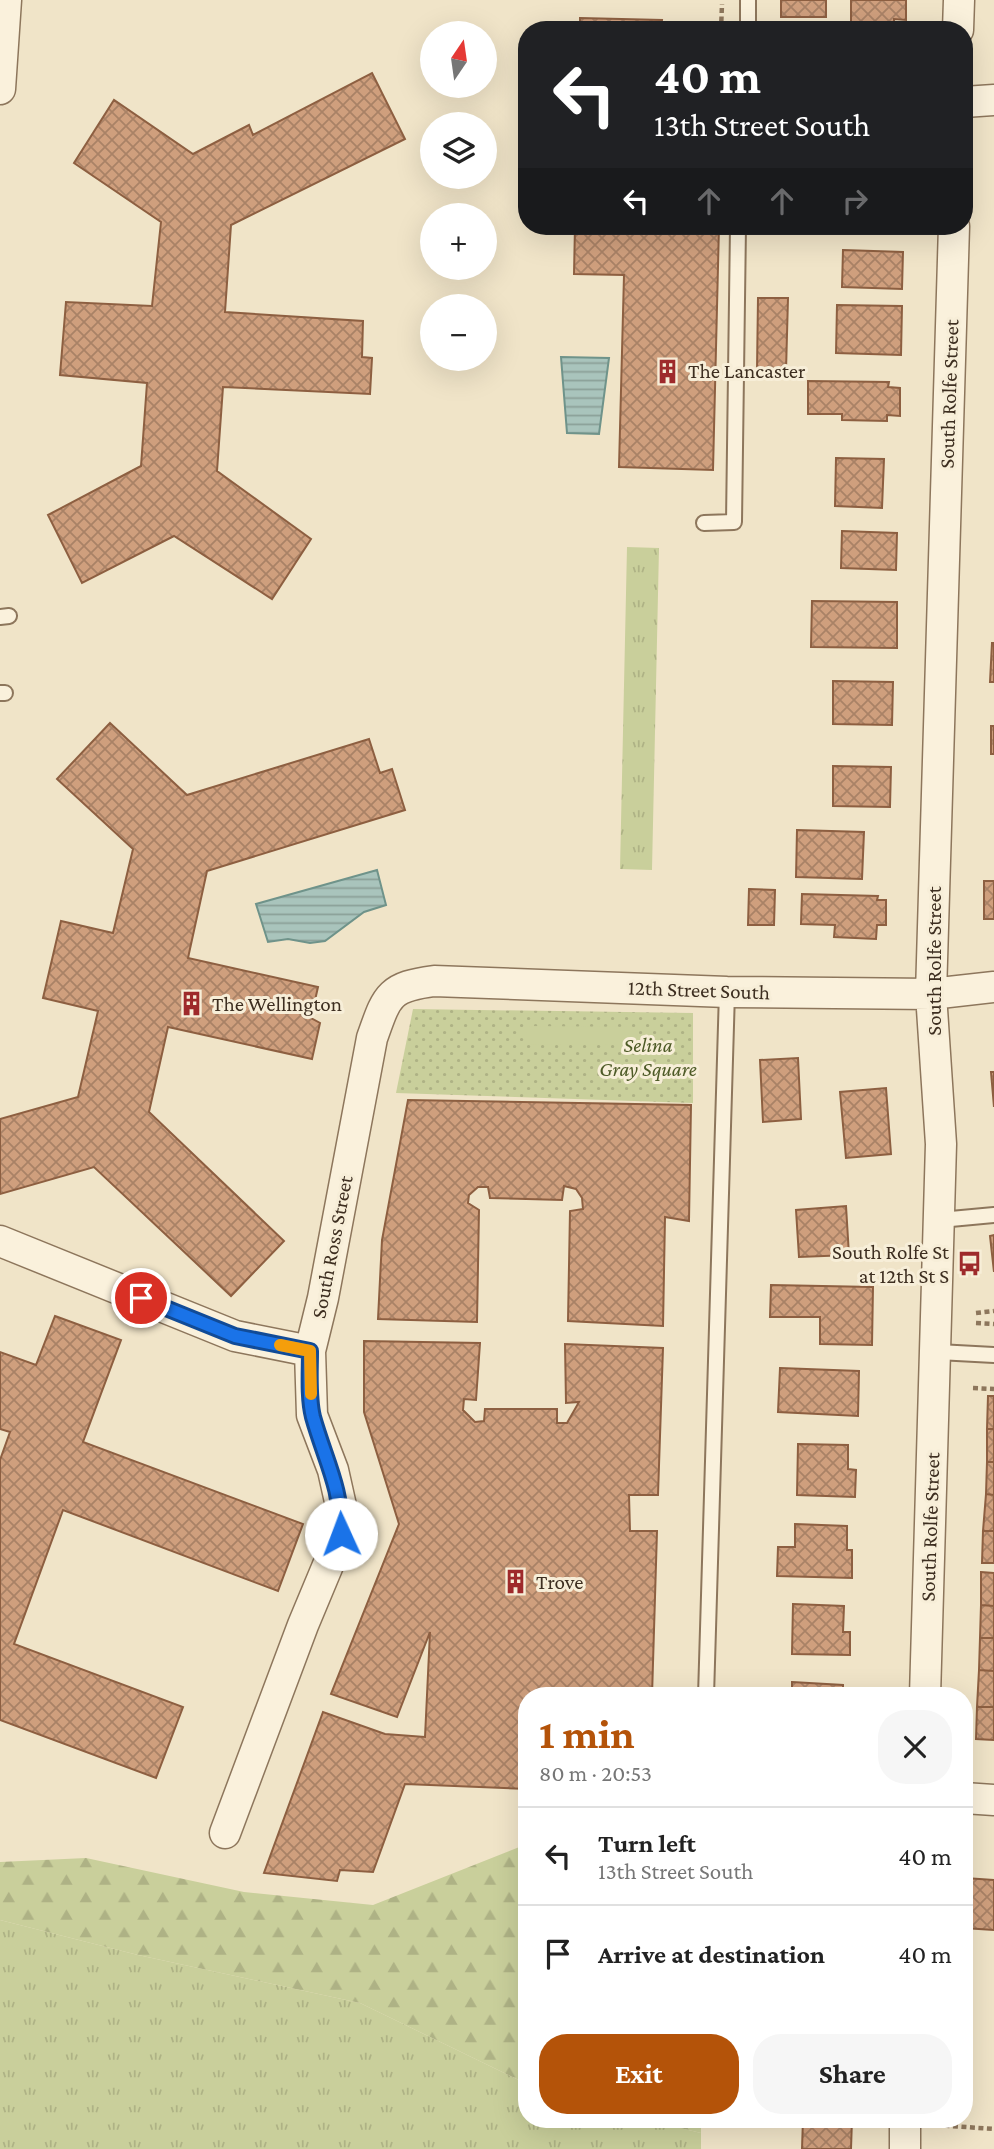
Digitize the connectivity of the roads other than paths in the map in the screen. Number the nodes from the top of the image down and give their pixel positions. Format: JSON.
{"nodes":[{"id":1,"x":6,"y":0,"type":"edge"},
{"id":2,"x":747,"y":0,"type":"edge"},
{"id":3,"x":959,"y":0,"type":"edge"},
{"id":4,"x":748,"y":21,"type":"edge"},
{"id":5,"x":958,"y":21,"type":"edge"},
{"id":6,"x":0,"y":89,"type":"edge"},
{"id":7,"x":994,"y":100,"type":"edge"},
{"id":8,"x":973,"y":101,"type":"edge"},
{"id":9,"x":738,"y":235,"type":"edge"},
{"id":10,"x":954,"y":235,"type":"edge"},
{"id":11,"x":704,"y":523,"type":"dead end"},
{"id":12,"x":405,"y":985,"type":"joint"},
{"id":13,"x":994,"y":987,"type":"edge"},
{"id":14,"x":727,"y":992,"type":"junction"},
{"id":15,"x":931,"y":994,"type":"junction"},
{"id":16,"x":994,"y":1215,"type":"edge"},
{"id":17,"x":940,"y":1220,"type":"junction"},
{"id":18,"x":0,"y":1241,"type":"edge"},
{"id":19,"x":310,"y":1351,"type":"junction"},
{"id":20,"x":938,"y":1352,"type":"junction"},
{"id":21,"x":994,"y":1355,"type":"edge"},
{"id":22,"x":706,"y":1687,"type":"edge"},
{"id":23,"x":925,"y":1687,"type":"edge"},
{"id":24,"x":973,"y":1799,"type":"edge"},
{"id":25,"x":994,"y":1800,"type":"edge"},
{"id":26,"x":225,"y":1833,"type":"dead end"},
{"id":27,"x":916,"y":2128,"type":"edge"},
{"id":28,"x":905,"y":2149,"type":"edge"}],
"edges":[{"from":1,"to":6,"type":"street"},
{"from":2,"to":4,"type":"lane"},
{"from":3,"to":5,"type":"street"},
{"from":7,"to":8,"type":"street"},
{"from":9,"to":11,"type":"lane"},
{"from":10,"to":15,"type":"street","name":"South Rolfe Street"},
{"from":12,"to":14,"type":"street","name":"12th Street South"},
{"from":12,"to":19,"type":"street","name":"South Ross Street"},
{"from":13,"to":15,"type":"street","name":"12th Street South"},
{"from":14,"to":15,"type":"street","name":"12th Street South"},
{"from":14,"to":22,"type":"lane"},
{"from":15,"to":17,"type":"street","name":"South Rolfe Street"},
{"from":16,"to":17,"type":"lane"},
{"from":17,"to":20,"type":"street","name":"South Rolfe Street"},
{"from":18,"to":19,"type":"street"},
{"from":19,"to":26,"type":"street","name":"South Ross Street"},
{"from":20,"to":21,"type":"lane"},
{"from":20,"to":23,"type":"street","name":"South Rolfe Street"},
{"from":24,"to":25,"type":"street"},
{"from":27,"to":28,"type":"street"}]}
